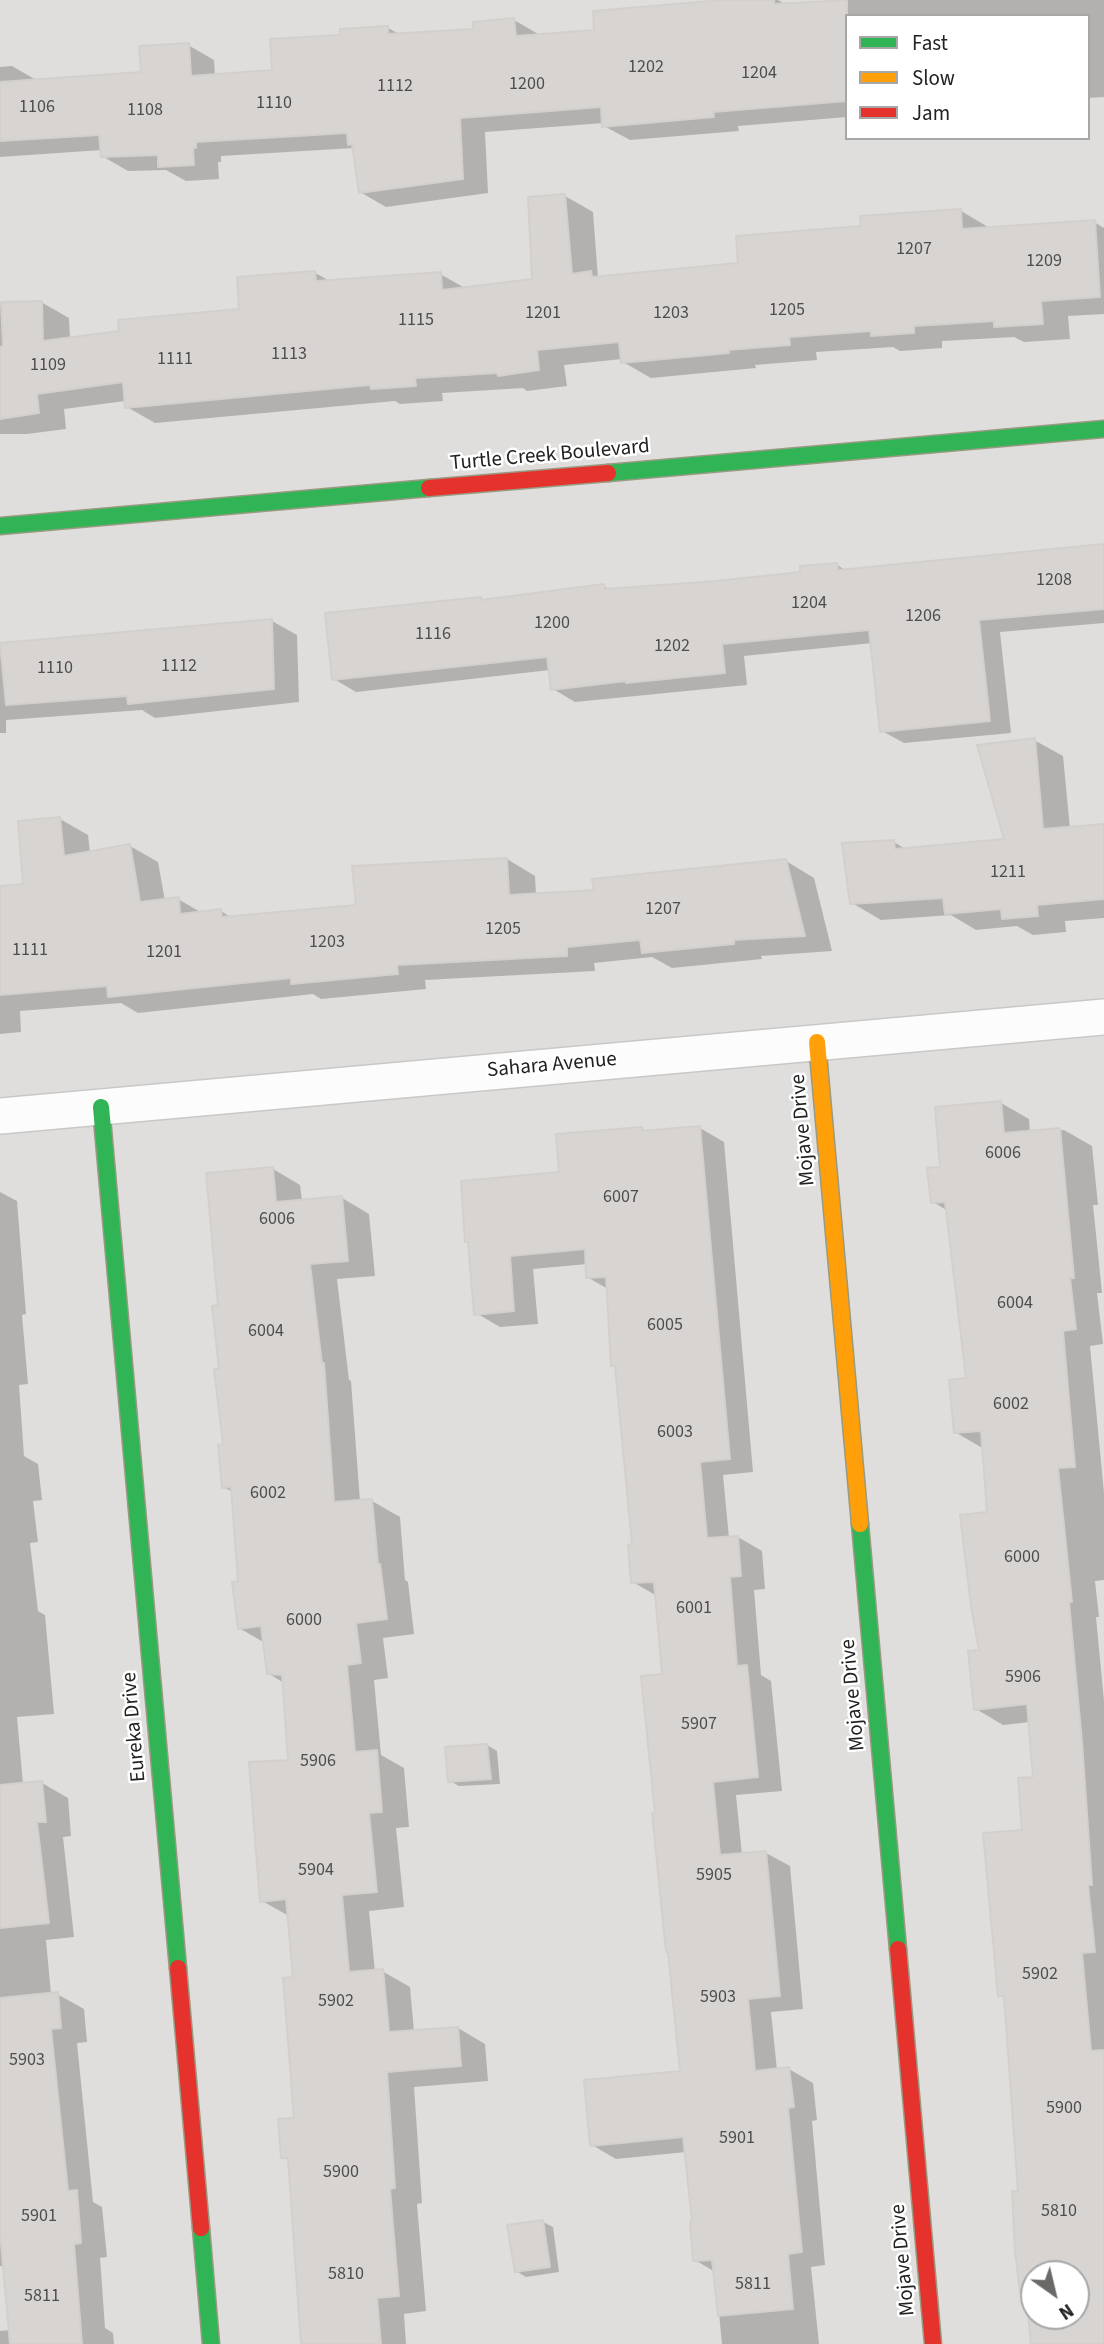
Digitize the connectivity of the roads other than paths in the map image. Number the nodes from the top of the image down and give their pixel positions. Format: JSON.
{"nodes":[{"id":1,"x":1104,"y":429,"type":"edge"},
{"id":2,"x":0,"y":526,"type":"edge"},
{"id":3,"x":1104,"y":1017,"type":"edge"},
{"id":4,"x":817,"y":1042,"type":"junction"},
{"id":5,"x":102,"y":1107,"type":"junction"},
{"id":6,"x":0,"y":1116,"type":"edge"},
{"id":7,"x":211,"y":2344,"type":"edge"},
{"id":8,"x":933,"y":2344,"type":"edge"}],
"edges":[{"from":1,"to":2,"type":"street","name":"Turtle Creek Boulevard"},
{"from":3,"to":4,"type":"street","name":"Sahara Avenue"},
{"from":4,"to":5,"type":"street","name":"Sahara Avenue"},
{"from":4,"to":8,"type":"street","name":"Mojave Drive"},
{"from":5,"to":6,"type":"street","name":"Sahara Avenue"},
{"from":5,"to":7,"type":"street","name":"Eureka Drive"}]}
